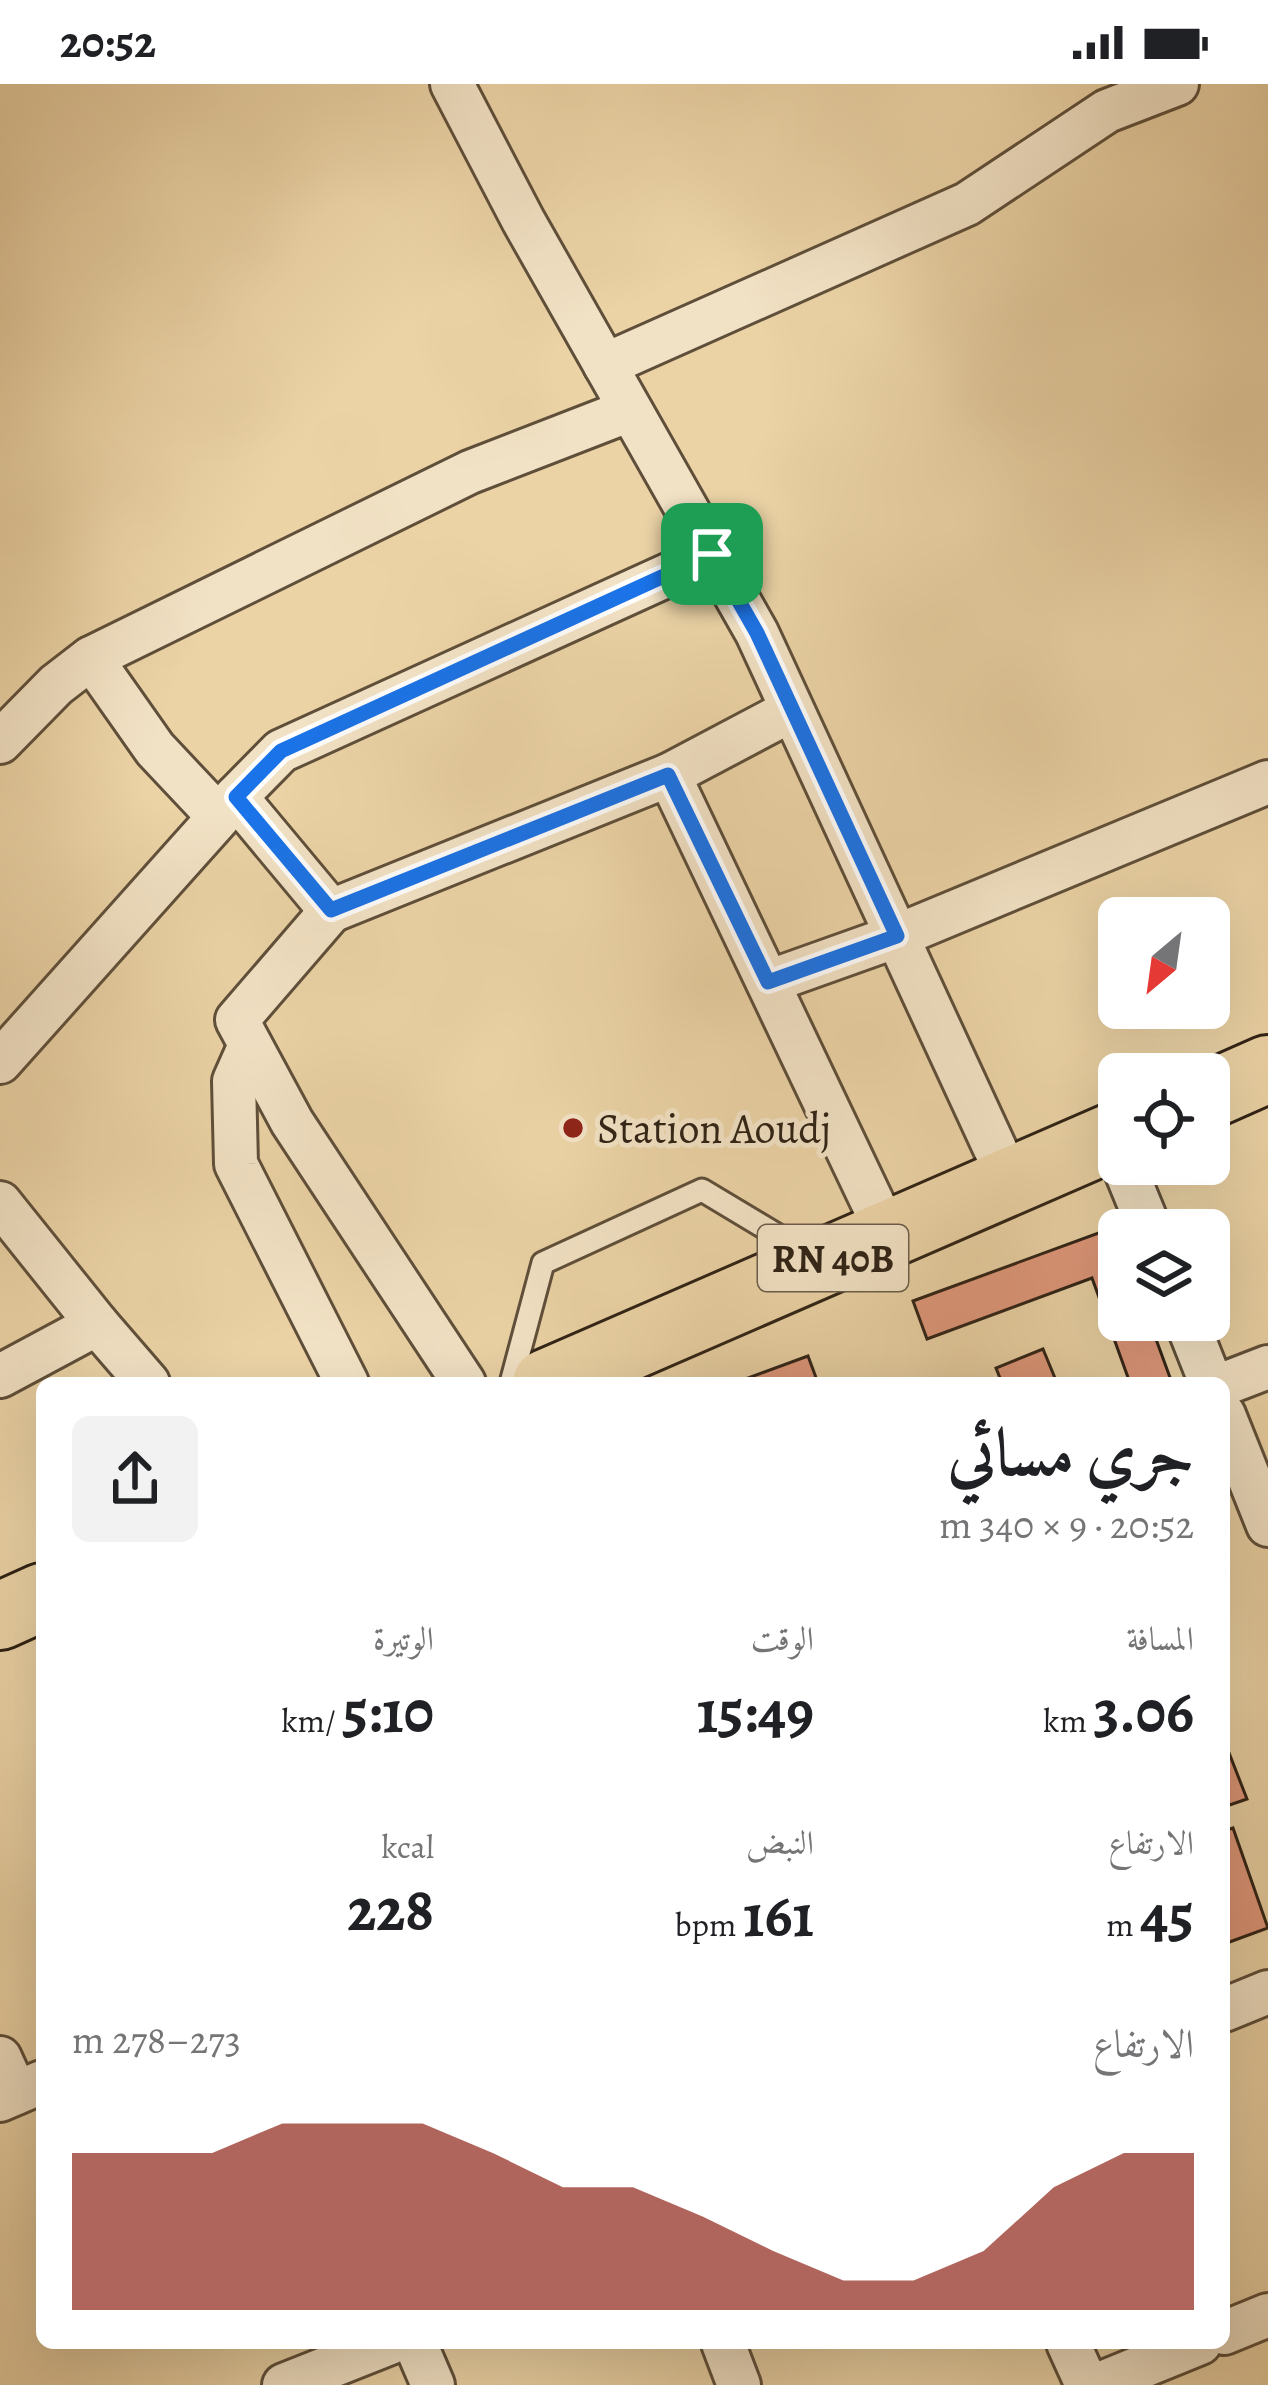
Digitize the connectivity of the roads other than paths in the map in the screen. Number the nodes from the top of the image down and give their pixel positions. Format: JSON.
{"nodes":[{"id":1,"x":452,"y":84,"type":"edge"},
{"id":2,"x":1177,"y":84,"type":"edge"},
{"id":3,"x":605,"y":365,"type":"junction"},
{"id":4,"x":630,"y":410,"type":"junction"},
{"id":5,"x":712,"y":554,"type":"junction"},
{"id":6,"x":91,"y":658,"type":"junction"},
{"id":7,"x":792,"y":710,"type":"junction"},
{"id":8,"x":0,"y":742,"type":"edge"},
{"id":9,"x":668,"y":775,"type":"junction"},
{"id":10,"x":1268,"y":782,"type":"edge"},
{"id":11,"x":227,"y":807,"type":"junction"},
{"id":12,"x":331,"y":910,"type":"junction"},
{"id":13,"x":897,"y":936,"type":"junction"},
{"id":14,"x":768,"y":982,"type":"junction"},
{"id":15,"x":250,"y":1045,"type":"junction"},
{"id":16,"x":0,"y":1062,"type":"edge"},
{"id":17,"x":1268,"y":1069,"type":"edge"},
{"id":18,"x":1230,"y":1086,"type":"edge"},
{"id":19,"x":1098,"y":1153,"type":"edge"},
{"id":20,"x":1010,"y":1181,"type":"junction"},
{"id":21,"x":0,"y":1203,"type":"edge"},
{"id":22,"x":888,"y":1235,"type":"junction"},
{"id":23,"x":823,"y":1263,"type":"junction"},
{"id":24,"x":98,"y":1324,"type":"junction"},
{"id":25,"x":1194,"y":1341,"type":"edge"},
{"id":26,"x":1268,"y":1367,"type":"edge"},
{"id":27,"x":0,"y":1376,"type":"edge"},
{"id":28,"x":143,"y":1377,"type":"edge"},
{"id":29,"x":344,"y":1377,"type":"edge"},
{"id":30,"x":460,"y":1377,"type":"edge"},
{"id":31,"x":513,"y":1377,"type":"edge"},
{"id":32,"x":560,"y":1377,"type":"edge"},
{"id":33,"x":1209,"y":1377,"type":"edge"},
{"id":34,"x":1230,"y":1382,"type":"edge"},
{"id":35,"x":1230,"y":1430,"type":"edge"},
{"id":36,"x":1268,"y":1526,"type":"edge"},
{"id":37,"x":36,"y":1600,"type":"edge"},
{"id":38,"x":0,"y":1616,"type":"edge"},
{"id":39,"x":1268,"y":1992,"type":"edge"},
{"id":40,"x":1230,"y":2008,"type":"edge"},
{"id":41,"x":1268,"y":2315,"type":"edge"},
{"id":42,"x":1230,"y":2331,"type":"edge"},
{"id":43,"x":375,"y":2349,"type":"edge"},
{"id":44,"x":418,"y":2349,"type":"edge"},
{"id":45,"x":725,"y":2349,"type":"edge"},
{"id":46,"x":1062,"y":2349,"type":"edge"},
{"id":47,"x":1067,"y":2349,"type":"edge"},
{"id":48,"x":1185,"y":2349,"type":"edge"},
{"id":49,"x":284,"y":2385,"type":"edge"},
{"id":50,"x":433,"y":2385,"type":"edge"},
{"id":51,"x":739,"y":2385,"type":"edge"},
{"id":52,"x":1050,"y":2385,"type":"edge"},
{"id":53,"x":1087,"y":2385,"type":"edge"},
{"id":54,"x":1097,"y":2385,"type":"edge"}],
"edges":[{"from":1,"to":3,"type":"street"},
{"from":2,"to":3,"type":"street"},
{"from":3,"to":4,"type":"street"},
{"from":4,"to":5,"type":"street"},
{"from":4,"to":6,"type":"street"},
{"from":5,"to":7,"type":"street"},
{"from":5,"to":11,"type":"street"},
{"from":6,"to":8,"type":"street"},
{"from":6,"to":11,"type":"street"},
{"from":7,"to":9,"type":"street"},
{"from":7,"to":13,"type":"street"},
{"from":9,"to":12,"type":"street"},
{"from":9,"to":14,"type":"street"},
{"from":10,"to":13,"type":"street"},
{"from":11,"to":12,"type":"street"},
{"from":11,"to":16,"type":"street"},
{"from":12,"to":15,"type":"street"},
{"from":13,"to":14,"type":"street"},
{"from":13,"to":20,"type":"street"},
{"from":14,"to":22,"type":"street"},
{"from":15,"to":29,"type":"street"},
{"from":15,"to":30,"type":"street"},
{"from":17,"to":18,"type":"main road"},
{"from":19,"to":20,"type":"main road","number":"RN 40B"},
{"from":20,"to":22,"type":"main road","number":"RN 40B"},
{"from":21,"to":24,"type":"street"},
{"from":22,"to":23,"type":"main road","number":"RN 40B"},
{"from":23,"to":31,"type":"lane"},
{"from":23,"to":32,"type":"main road","number":"RN 40B"},
{"from":24,"to":27,"type":"street"},
{"from":24,"to":28,"type":"street"},
{"from":25,"to":33,"type":"street"},
{"from":26,"to":34,"type":"street"},
{"from":35,"to":36,"type":"street"},
{"from":37,"to":38,"type":"main road"},
{"from":39,"to":40,"type":"street"},
{"from":41,"to":42,"type":"street"},
{"from":43,"to":49,"type":"street"},
{"from":44,"to":50,"type":"street"},
{"from":45,"to":51,"type":"street"},
{"from":46,"to":52,"type":"street"},
{"from":47,"to":53,"type":"street"},
{"from":48,"to":54,"type":"street"}]}
